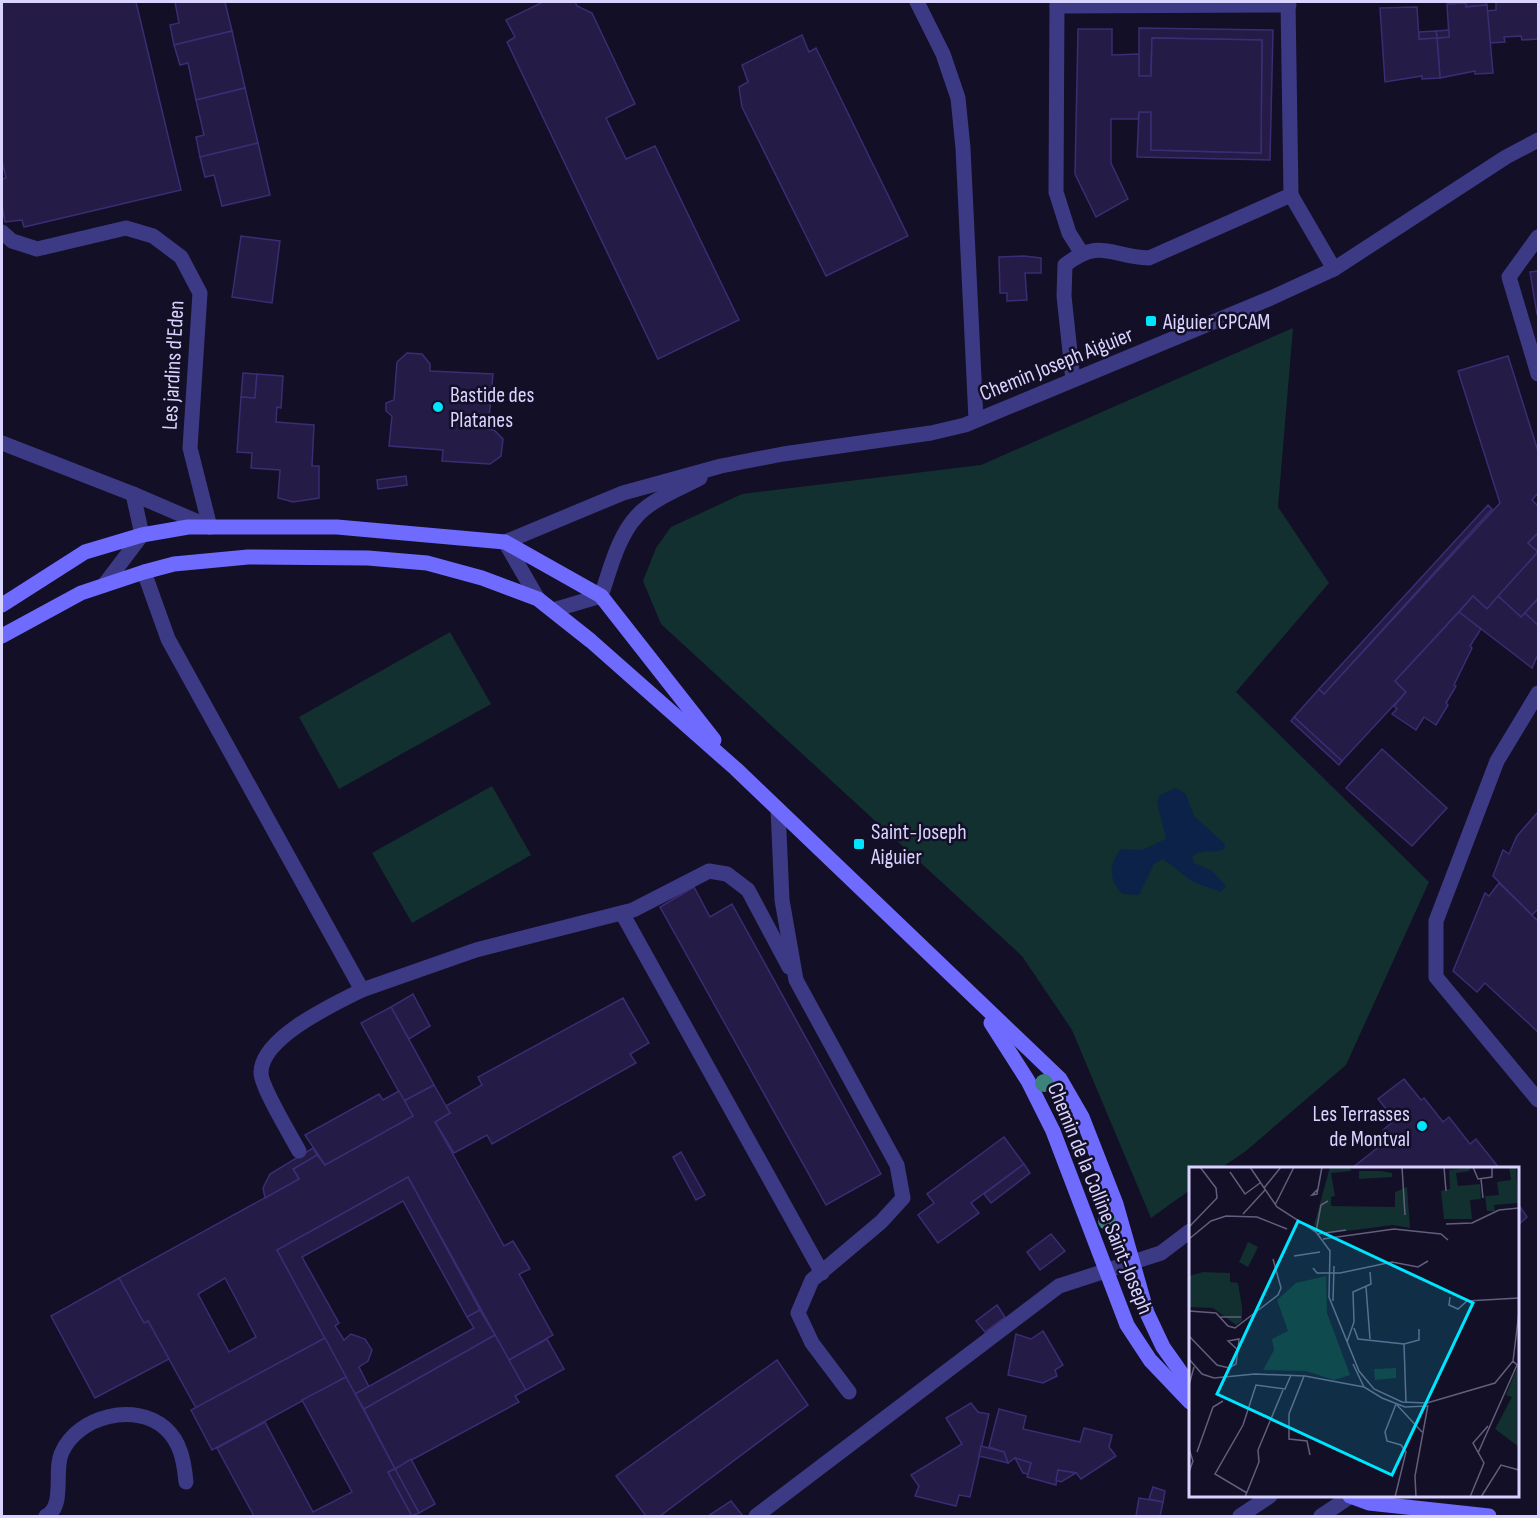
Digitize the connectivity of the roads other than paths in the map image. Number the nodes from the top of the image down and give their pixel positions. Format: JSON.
{"nodes":[{"id":1,"x":917,"y":2,"type":"edge"},
{"id":2,"x":1288,"y":3,"type":"edge"},
{"id":3,"x":1057,"y":4,"type":"edge"},
{"id":4,"x":1539,"y":140,"type":"edge"},
{"id":5,"x":1292,"y":195,"type":"junction"},
{"id":6,"x":2,"y":232,"type":"edge"},
{"id":7,"x":1539,"y":237,"type":"edge"},
{"id":8,"x":1081,"y":252,"type":"junction"},
{"id":9,"x":1334,"y":269,"type":"junction"},
{"id":10,"x":1539,"y":374,"type":"edge"},
{"id":11,"x":1073,"y":380,"type":"junction"},
{"id":12,"x":976,"y":420,"type":"junction"},
{"id":13,"x":2,"y":443,"type":"edge"},
{"id":14,"x":721,"y":466,"type":"junction"},
{"id":15,"x":133,"y":494,"type":"junction"},
{"id":16,"x":210,"y":527,"type":"junction"},
{"id":17,"x":142,"y":536,"type":"junction"},
{"id":18,"x":505,"y":542,"type":"junction"},
{"id":19,"x":144,"y":572,"type":"junction"},
{"id":20,"x":105,"y":585,"type":"junction"},
{"id":21,"x":602,"y":596,"type":"junction"},
{"id":22,"x":538,"y":599,"type":"junction"},
{"id":23,"x":2,"y":605,"type":"edge"},
{"id":24,"x":553,"y":610,"type":"junction"},
{"id":25,"x":2,"y":636,"type":"edge"},
{"id":26,"x":1539,"y":693,"type":"edge"},
{"id":27,"x":736,"y":769,"type":"junction"},
{"id":28,"x":778,"y":809,"type":"junction"},
{"id":29,"x":622,"y":913,"type":"junction"},
{"id":30,"x":796,"y":980,"type":"junction"},
{"id":31,"x":362,"y":990,"type":"junction"},
{"id":32,"x":978,"y":1003,"type":"junction"},
{"id":33,"x":1539,"y":1100,"type":"edge"},
{"id":34,"x":299,"y":1151,"type":"dead end"},
{"id":35,"x":1189,"y":1233,"type":"edge"},
{"id":36,"x":1133,"y":1262,"type":"junction"},
{"id":37,"x":1105,"y":1271,"type":"junction"},
{"id":38,"x":822,"y":1272,"type":"junction"},
{"id":39,"x":1189,"y":1382,"type":"edge"},
{"id":40,"x":849,"y":1392,"type":"dead end"},
{"id":41,"x":1189,"y":1400,"type":"edge"},
{"id":42,"x":186,"y":1482,"type":"dead end"},
{"id":43,"x":1268,"y":1497,"type":"edge"},
{"id":44,"x":1350,"y":1497,"type":"edge"},
{"id":45,"x":1352,"y":1497,"type":"edge"},
{"id":46,"x":1371,"y":1510,"type":"edge"},
{"id":47,"x":46,"y":1516,"type":"edge"},
{"id":48,"x":756,"y":1516,"type":"edge"},
{"id":49,"x":1240,"y":1516,"type":"edge"},
{"id":50,"x":1322,"y":1516,"type":"edge"},
{"id":51,"x":1489,"y":1516,"type":"edge"}],
"edges":[{"from":1,"to":12,"type":"street"},
{"from":2,"to":3,"type":"street"},
{"from":2,"to":5,"type":"street"},
{"from":3,"to":8,"type":"street"},
{"from":4,"to":9,"type":"street","name":"Chemin Joseph Aiguier"},
{"from":5,"to":8,"type":"street"},
{"from":5,"to":9,"type":"street"},
{"from":6,"to":16,"type":"street","name":"Les jardins d'Eden"},
{"from":7,"to":10,"type":"street"},
{"from":8,"to":11,"type":"street"},
{"from":9,"to":11,"type":"street","name":"Chemin Joseph Aiguier"},
{"from":11,"to":12,"type":"street","name":"Chemin Joseph Aiguier"},
{"from":12,"to":14,"type":"street","name":"Chemin Joseph Aiguier"},
{"from":13,"to":15,"type":"street"},
{"from":14,"to":18,"type":"street","name":"Chemin Joseph Aiguier"},
{"from":14,"to":21,"type":"street","name":"Chemin Joseph Aiguier"},
{"from":15,"to":16,"type":"street"},
{"from":15,"to":17,"type":"street"},
{"from":16,"to":17,"type":"street","name":"Chemin de la Colline Saint-Joseph"},
{"from":16,"to":18,"type":"street","name":"Chemin de la Colline Saint-Joseph"},
{"from":17,"to":20,"type":"street"},
{"from":17,"to":23,"type":"street","name":"Chemin de la Colline Saint-Joseph"},
{"from":18,"to":21,"type":"street","name":"Chemin de la Colline Saint-Joseph"},
{"from":18,"to":22,"type":"street"},
{"from":19,"to":20,"type":"street","name":"Chemin de la Colline Saint-Joseph"},
{"from":19,"to":22,"type":"street","name":"Chemin de la Colline Saint-Joseph"},
{"from":19,"to":31,"type":"street"},
{"from":20,"to":25,"type":"street","name":"Chemin de la Colline Saint-Joseph"},
{"from":21,"to":24,"type":"street"},
{"from":21,"to":27,"type":"street","name":"Chemin de la Colline Saint-Joseph"},
{"from":22,"to":24,"type":"street","name":"Chemin de la Colline Saint-Joseph"},
{"from":24,"to":27,"type":"street","name":"Chemin de la Colline Saint-Joseph"},
{"from":26,"to":33,"type":"street"},
{"from":27,"to":28,"type":"street","name":"Chemin de la Colline Saint-Joseph"},
{"from":28,"to":30,"type":"street"},
{"from":28,"to":32,"type":"street","name":"Chemin de la Colline Saint-Joseph"},
{"from":29,"to":30,"type":"street"},
{"from":29,"to":31,"type":"street"},
{"from":29,"to":38,"type":"street"},
{"from":30,"to":38,"type":"street"},
{"from":31,"to":34,"type":"street"},
{"from":32,"to":36,"type":"street","name":"Chemin de la Colline Saint-Joseph"},
{"from":32,"to":37,"type":"street","name":"Chemin de la Colline Saint-Joseph"},
{"from":35,"to":36,"type":"street"},
{"from":36,"to":37,"type":"street"},
{"from":36,"to":39,"type":"street","name":"Chemin de la Colline Saint-Joseph"},
{"from":37,"to":41,"type":"street","name":"Chemin de la Colline Saint-Joseph"},
{"from":37,"to":48,"type":"street"},
{"from":38,"to":40,"type":"street"},
{"from":42,"to":47,"type":"street"},
{"from":43,"to":49,"type":"street"},
{"from":44,"to":50,"type":"street"},
{"from":45,"to":46,"type":"street"},
{"from":46,"to":51,"type":"street"}]}
